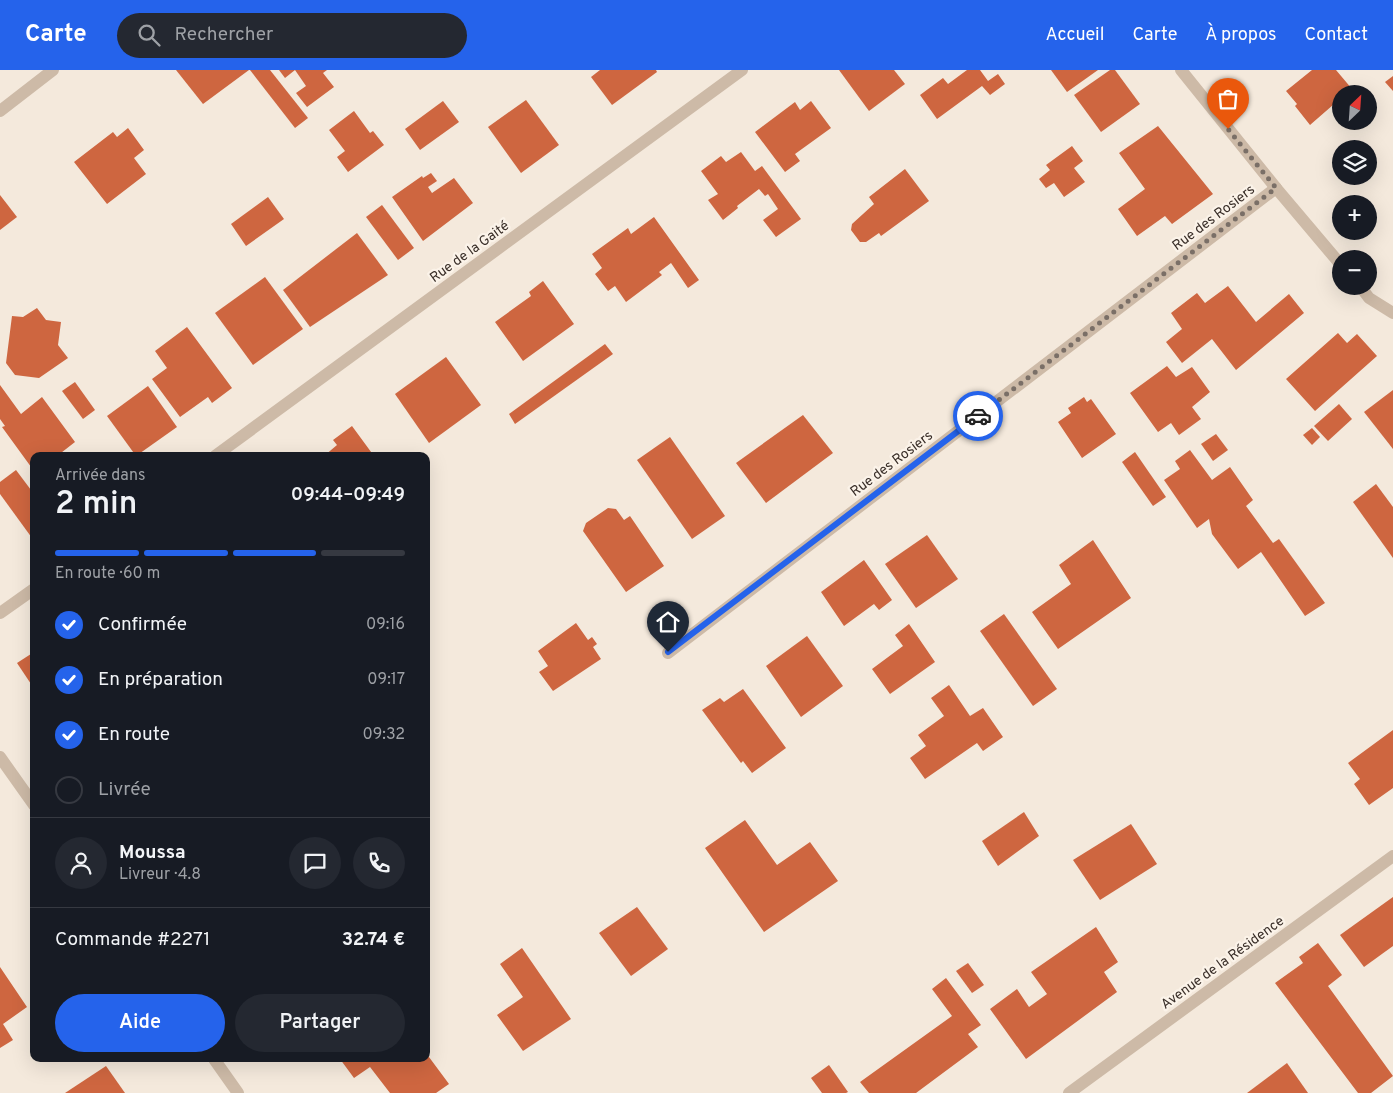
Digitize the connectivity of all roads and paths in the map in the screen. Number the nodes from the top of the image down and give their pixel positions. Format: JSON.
{"nodes":[{"id":1,"x":53,"y":70,"type":"edge"},
{"id":2,"x":742,"y":70,"type":"edge"},
{"id":3,"x":1181,"y":70,"type":"edge"},
{"id":4,"x":0,"y":111,"type":"edge"},
{"id":5,"x":1276,"y":188,"type":"junction"},
{"id":6,"x":1332,"y":254,"type":"edge"},
{"id":7,"x":1367,"y":295,"type":"edge"},
{"id":8,"x":1393,"y":313,"type":"edge"},
{"id":9,"x":220,"y":452,"type":"edge"},
{"id":10,"x":30,"y":592,"type":"edge"},
{"id":11,"x":0,"y":614,"type":"edge"},
{"id":12,"x":668,"y":652,"type":"dead end"},
{"id":13,"x":0,"y":757,"type":"edge"},
{"id":14,"x":30,"y":799,"type":"edge"},
{"id":15,"x":1393,"y":856,"type":"edge"},
{"id":16,"x":216,"y":1062,"type":"edge"},
{"id":17,"x":238,"y":1093,"type":"edge"},
{"id":18,"x":1069,"y":1093,"type":"edge"}],
"edges":[{"from":1,"to":4,"type":"street"},
{"from":2,"to":9,"type":"street","name":"Rue de la Gaité"},
{"from":3,"to":5,"type":"street"},
{"from":5,"to":6,"type":"street"},
{"from":5,"to":12,"type":"street","name":"Rue des Rosiers"},
{"from":7,"to":8,"type":"street"},
{"from":10,"to":11,"type":"street"},
{"from":13,"to":14,"type":"street"},
{"from":15,"to":18,"type":"street","name":"Avenue de la Résidence"},
{"from":16,"to":17,"type":"street"}]}
